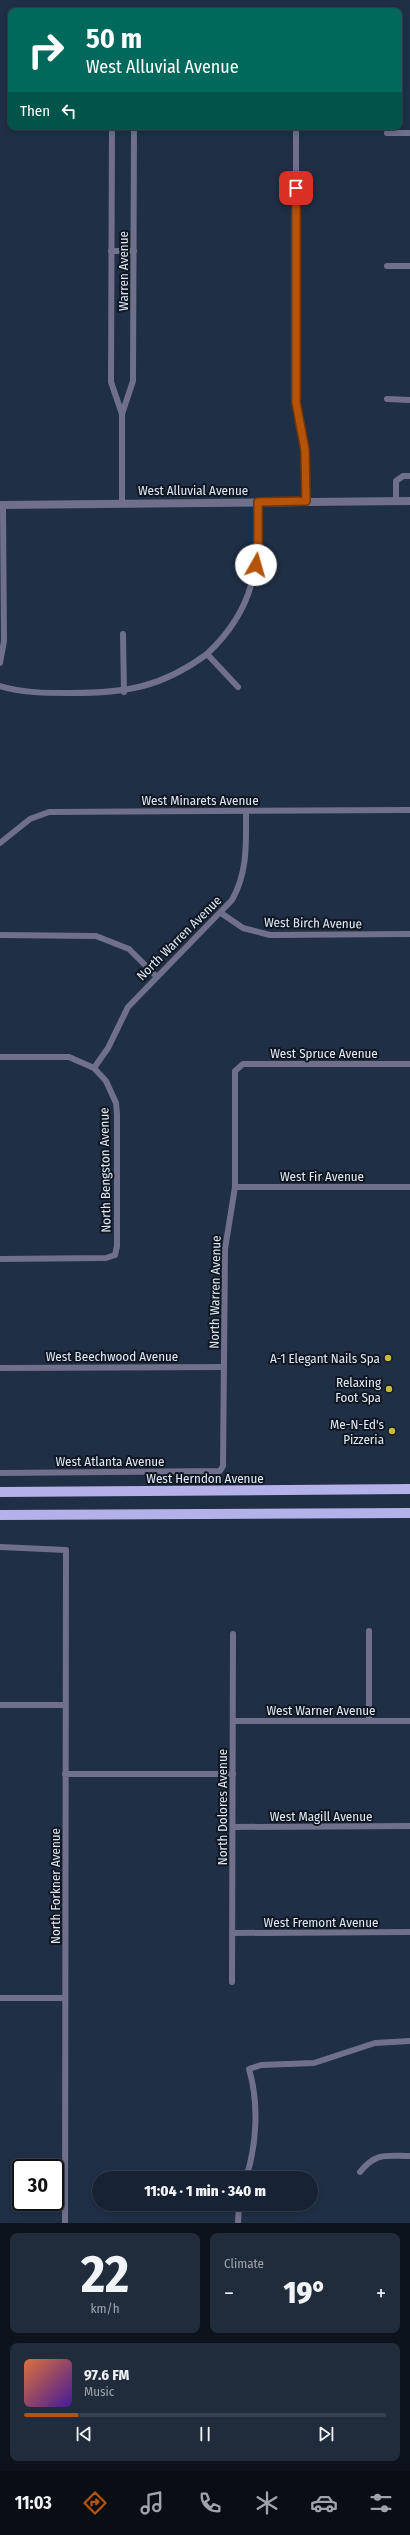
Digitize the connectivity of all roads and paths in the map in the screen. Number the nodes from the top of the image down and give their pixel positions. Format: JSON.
{"nodes":[{"id":1,"x":112,"y":130,"type":"edge"},
{"id":2,"x":134,"y":130,"type":"edge"},
{"id":3,"x":296,"y":130,"type":"edge"},
{"id":4,"x":387,"y":133,"type":"dead end"},
{"id":5,"x":410,"y":133,"type":"edge"},
{"id":6,"x":111,"y":251,"type":"junction"},
{"id":7,"x":134,"y":251,"type":"junction"},
{"id":8,"x":387,"y":266,"type":"dead end"},
{"id":9,"x":410,"y":266,"type":"edge"},
{"id":10,"x":387,"y":399,"type":"dead end"},
{"id":11,"x":410,"y":400,"type":"edge"},
{"id":12,"x":122,"y":414,"type":"junction"},
{"id":13,"x":410,"y":476,"type":"edge"},
{"id":14,"x":306,"y":501,"type":"junction"},
{"id":15,"x":396,"y":501,"type":"junction"},
{"id":16,"x":410,"y":501,"type":"edge"},
{"id":17,"x":122,"y":502,"type":"junction"},
{"id":18,"x":258,"y":502,"type":"junction"},
{"id":19,"x":1,"y":505,"type":"edge"},
{"id":20,"x":2,"y":628,"type":"edge"},
{"id":21,"x":123,"y":634,"type":"dead end"},
{"id":22,"x":207,"y":654,"type":"junction"},
{"id":23,"x":0,"y":663,"type":"edge"},
{"id":24,"x":0,"y":686,"type":"edge"},
{"id":25,"x":238,"y":687,"type":"dead end"},
{"id":26,"x":124,"y":692,"type":"junction"},
{"id":27,"x":410,"y":810,"type":"edge"},
{"id":28,"x":246,"y":811,"type":"junction"},
{"id":29,"x":0,"y":843,"type":"edge"},
{"id":30,"x":221,"y":913,"type":"junction"},
{"id":31,"x":410,"y":934,"type":"edge"},
{"id":32,"x":0,"y":935,"type":"edge"},
{"id":33,"x":157,"y":977,"type":"junction"},
{"id":34,"x":0,"y":1057,"type":"edge"},
{"id":35,"x":410,"y":1064,"type":"edge"},
{"id":36,"x":238,"y":1067,"type":"joint"},
{"id":37,"x":94,"y":1068,"type":"junction"},
{"id":38,"x":235,"y":1187,"type":"junction"},
{"id":39,"x":410,"y":1187,"type":"edge"},
{"id":40,"x":0,"y":1259,"type":"edge"},
{"id":41,"x":224,"y":1367,"type":"junction"},
{"id":42,"x":0,"y":1368,"type":"edge"},
{"id":43,"x":220,"y":1471,"type":"joint"},
{"id":44,"x":0,"y":1473,"type":"edge"},
{"id":45,"x":410,"y":1489,"type":"edge"},
{"id":46,"x":0,"y":1492,"type":"edge"},
{"id":47,"x":410,"y":1513,"type":"edge"},
{"id":48,"x":0,"y":1515,"type":"edge"},
{"id":49,"x":0,"y":1547,"type":"edge"},
{"id":50,"x":369,"y":1631,"type":"dead end"},
{"id":51,"x":233,"y":1634,"type":"dead end"},
{"id":52,"x":0,"y":1705,"type":"edge"},
{"id":53,"x":65,"y":1705,"type":"junction"},
{"id":54,"x":233,"y":1721,"type":"junction"},
{"id":55,"x":369,"y":1721,"type":"junction"},
{"id":56,"x":410,"y":1721,"type":"edge"},
{"id":57,"x":65,"y":1774,"type":"junction"},
{"id":58,"x":233,"y":1774,"type":"junction"},
{"id":59,"x":410,"y":1826,"type":"edge"},
{"id":60,"x":233,"y":1827,"type":"junction"},
{"id":61,"x":410,"y":1932,"type":"edge"},
{"id":62,"x":232,"y":1933,"type":"junction"},
{"id":63,"x":232,"y":1982,"type":"dead end"},
{"id":64,"x":0,"y":1998,"type":"edge"},
{"id":65,"x":65,"y":1998,"type":"junction"},
{"id":66,"x":410,"y":2041,"type":"edge"},
{"id":67,"x":410,"y":2156,"type":"edge"},
{"id":68,"x":248,"y":2171,"type":"edge"},
{"id":69,"x":360,"y":2172,"type":"dead end"},
{"id":70,"x":239,"y":2211,"type":"edge"},
{"id":71,"x":65,"y":2223,"type":"edge"},
{"id":72,"x":238,"y":2223,"type":"edge"}],
"edges":[{"from":1,"to":6,"type":"street","name":"Warren Avenue"},
{"from":2,"to":7,"type":"street","name":"Warren Avenue"},
{"from":3,"to":14,"type":"street"},
{"from":4,"to":5,"type":"street"},
{"from":6,"to":7,"type":"street"},
{"from":6,"to":12,"type":"street","name":"Warren Avenue"},
{"from":7,"to":12,"type":"street","name":"Warren Avenue"},
{"from":8,"to":9,"type":"street"},
{"from":10,"to":11,"type":"street"},
{"from":12,"to":17,"type":"street","name":"Warren Avenue"},
{"from":13,"to":15,"type":"street"},
{"from":14,"to":15,"type":"street","name":"West Alluvial Avenue"},
{"from":14,"to":18,"type":"street","name":"West Alluvial Avenue"},
{"from":15,"to":16,"type":"street","name":"West Alluvial Avenue"},
{"from":17,"to":18,"type":"street","name":"West Alluvial Avenue"},
{"from":17,"to":19,"type":"street","name":"West Alluvial Avenue"},
{"from":18,"to":22,"type":"street"},
{"from":19,"to":20,"type":"street"},
{"from":20,"to":23,"type":"street"},
{"from":21,"to":26,"type":"street"},
{"from":22,"to":25,"type":"street"},
{"from":22,"to":26,"type":"street"},
{"from":24,"to":26,"type":"street"},
{"from":27,"to":28,"type":"street","name":"West Minarets Avenue"},
{"from":28,"to":29,"type":"street","name":"West Minarets Avenue"},
{"from":28,"to":30,"type":"street","name":"North Warren Avenue"},
{"from":30,"to":31,"type":"street","name":"West Birch Avenue"},
{"from":30,"to":33,"type":"street","name":"North Warren Avenue"},
{"from":32,"to":33,"type":"street"},
{"from":33,"to":37,"type":"street","name":"North Warren Avenue"},
{"from":34,"to":37,"type":"street"},
{"from":35,"to":36,"type":"street","name":"West Spruce Avenue"},
{"from":36,"to":38,"type":"street","name":"North Warren Avenue"},
{"from":37,"to":40,"type":"street","name":"North Bengston Avenue"},
{"from":38,"to":39,"type":"street","name":"West Fir Avenue"},
{"from":38,"to":41,"type":"street","name":"North Warren Avenue"},
{"from":41,"to":42,"type":"street","name":"West Beechwood Avenue"},
{"from":41,"to":43,"type":"street","name":"North Warren Avenue"},
{"from":43,"to":44,"type":"street","name":"West Atlanta Avenue"},
{"from":45,"to":46,"type":"main road","name":"West Herndon Avenue"},
{"from":47,"to":48,"type":"main road"},
{"from":49,"to":53,"type":"street","name":"North Forkner Avenue"},
{"from":50,"to":55,"type":"street"},
{"from":51,"to":54,"type":"street","name":"North Dolores Avenue"},
{"from":52,"to":53,"type":"street"},
{"from":53,"to":57,"type":"street","name":"North Forkner Avenue"},
{"from":54,"to":55,"type":"street","name":"West Warner Avenue"},
{"from":54,"to":58,"type":"street","name":"North Dolores Avenue"},
{"from":55,"to":56,"type":"street","name":"West Warner Avenue"},
{"from":57,"to":58,"type":"street"},
{"from":57,"to":65,"type":"street","name":"North Forkner Avenue"},
{"from":58,"to":60,"type":"street","name":"North Dolores Avenue"},
{"from":59,"to":60,"type":"street","name":"West Magill Avenue"},
{"from":60,"to":62,"type":"street","name":"North Dolores Avenue"},
{"from":61,"to":62,"type":"street","name":"West Fremont Avenue"},
{"from":62,"to":63,"type":"street","name":"North Dolores Avenue"},
{"from":64,"to":65,"type":"street"},
{"from":65,"to":71,"type":"street","name":"North Forkner Avenue"},
{"from":66,"to":68,"type":"street"},
{"from":67,"to":69,"type":"street"},
{"from":70,"to":72,"type":"street"}]}
